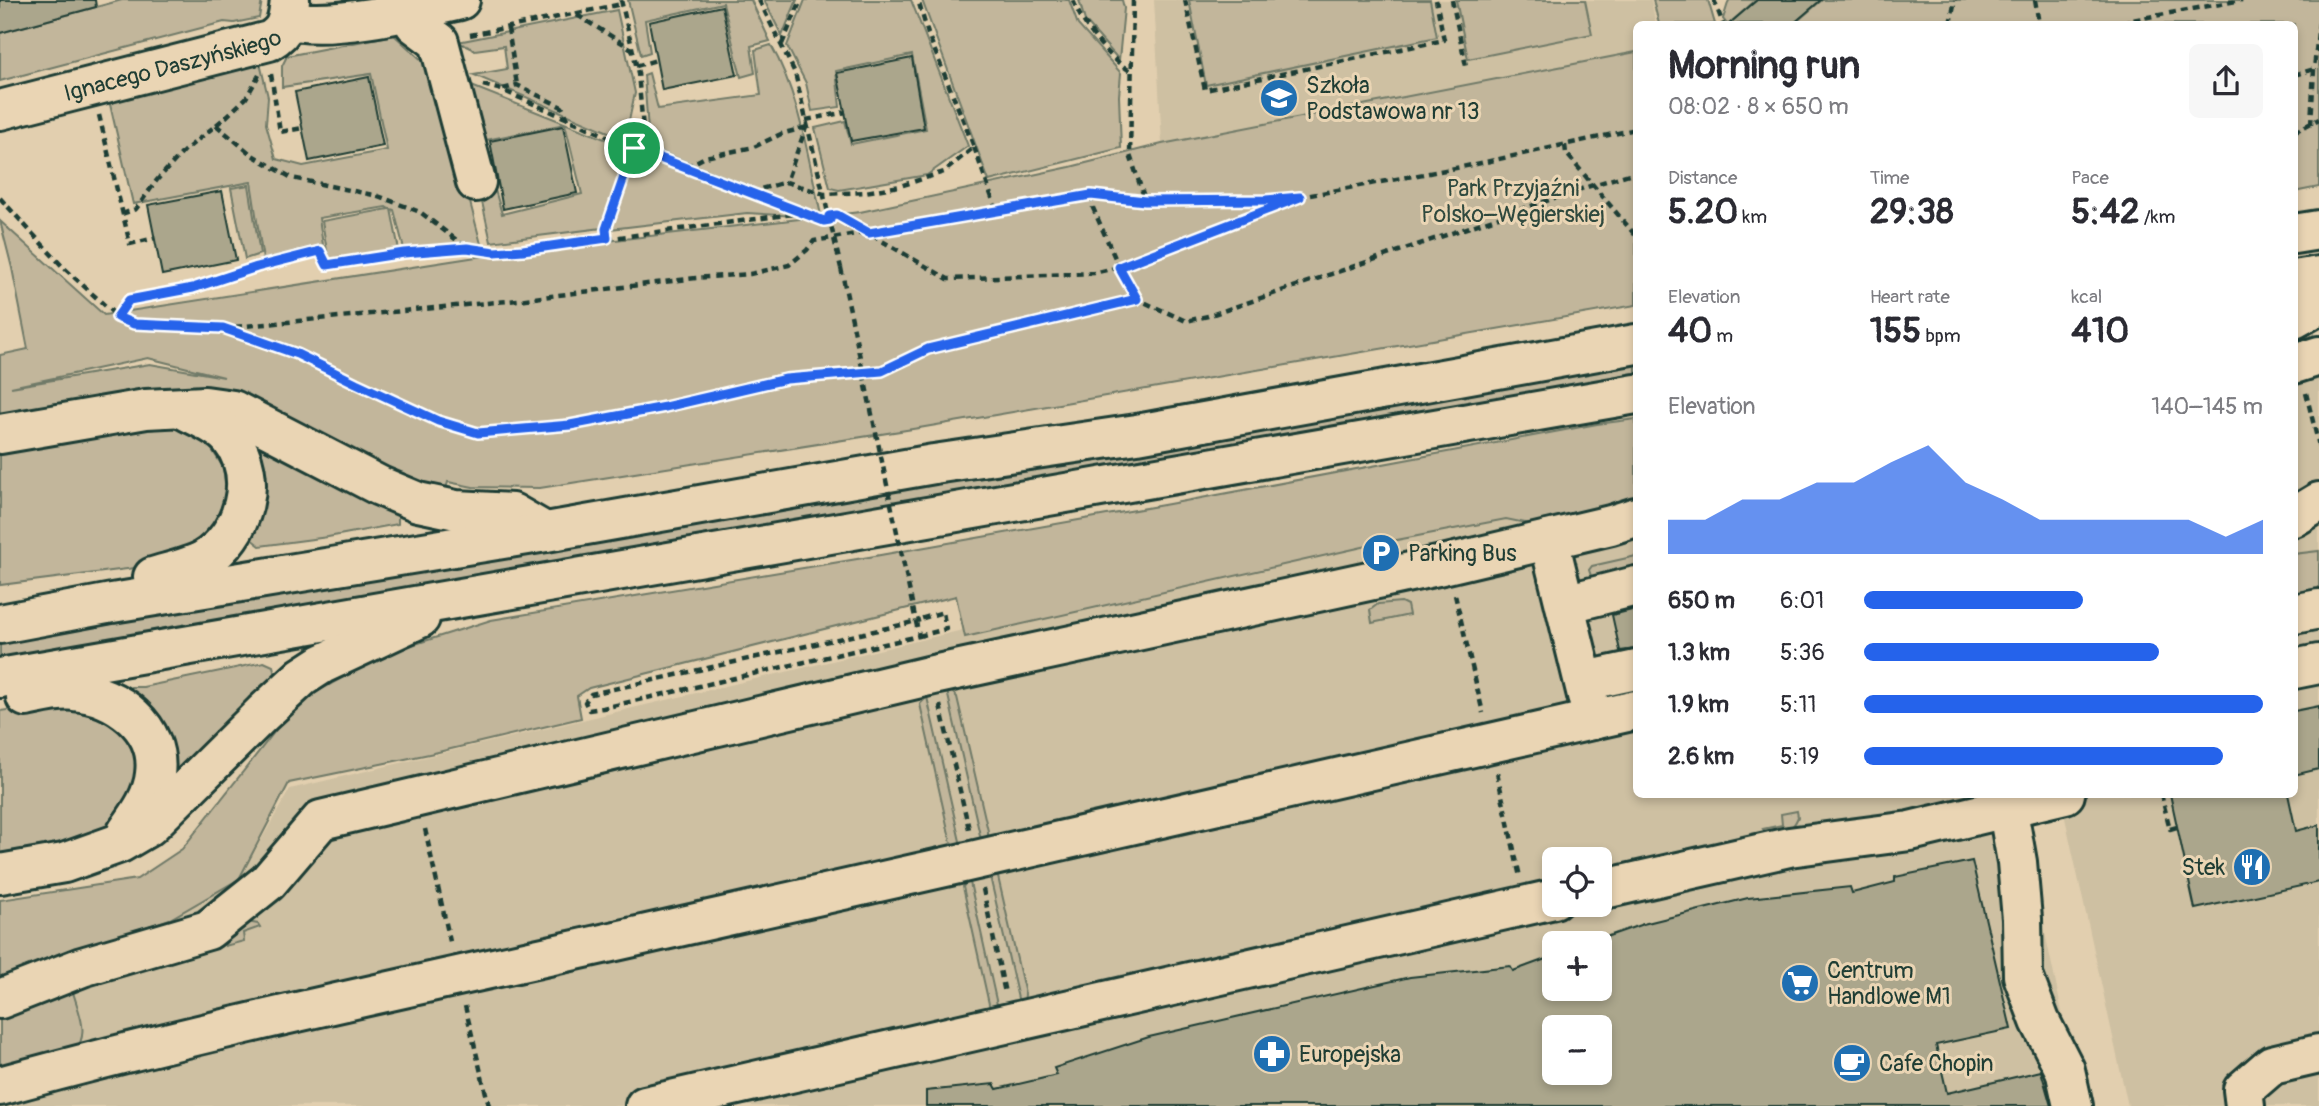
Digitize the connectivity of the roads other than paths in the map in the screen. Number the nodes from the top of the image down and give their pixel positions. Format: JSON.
{"nodes":[{"id":1,"x":460,"y":0,"type":"edge"},
{"id":2,"x":289,"y":9,"type":"edge"},
{"id":3,"x":412,"y":10,"type":"junction"},
{"id":4,"x":0,"y":110,"type":"edge"},
{"id":5,"x":476,"y":182,"type":"dead end"},
{"id":6,"x":2319,"y":230,"type":"edge"},
{"id":7,"x":2298,"y":233,"type":"edge"},
{"id":8,"x":2319,"y":276,"type":"edge"},
{"id":9,"x":2298,"y":279,"type":"edge"},
{"id":10,"x":2319,"y":305,"type":"edge"},
{"id":11,"x":2298,"y":317,"type":"edge"},
{"id":12,"x":1633,"y":345,"type":"edge"},
{"id":13,"x":1633,"y":395,"type":"edge"},
{"id":14,"x":1596,"y":401,"type":"junction"},
{"id":15,"x":183,"y":409,"type":"junction"},
{"id":16,"x":1633,"y":409,"type":"edge"},
{"id":17,"x":0,"y":434,"type":"edge"},
{"id":18,"x":1628,"y":523,"type":"edge"},
{"id":19,"x":546,"y":532,"type":"junction"},
{"id":20,"x":1549,"y":540,"type":"junction"},
{"id":21,"x":1633,"y":587,"type":"edge"},
{"id":22,"x":466,"y":596,"type":"junction"},
{"id":23,"x":112,"y":603,"type":"junction"},
{"id":24,"x":1565,"y":604,"type":"junction"},
{"id":25,"x":2319,"y":609,"type":"edge"},
{"id":26,"x":2298,"y":613,"type":"edge"},
{"id":27,"x":0,"y":624,"type":"edge"},
{"id":28,"x":2319,"y":664,"type":"edge"},
{"id":29,"x":2298,"y":668,"type":"edge"},
{"id":30,"x":1633,"y":671,"type":"edge"},
{"id":31,"x":0,"y":678,"type":"edge"},
{"id":32,"x":1585,"y":681,"type":"junction"},
{"id":33,"x":0,"y":700,"type":"edge"},
{"id":34,"x":1633,"y":711,"type":"edge"},
{"id":35,"x":1592,"y":720,"type":"junction"},
{"id":36,"x":2036,"y":798,"type":"edge"},
{"id":37,"x":2007,"y":802,"type":"edge"},
{"id":38,"x":120,"y":843,"type":"junction"},
{"id":39,"x":0,"y":874,"type":"edge"},
{"id":40,"x":1612,"y":887,"type":"edge"},
{"id":41,"x":1540,"y":902,"type":"edge"},
{"id":42,"x":0,"y":999,"type":"edge"},
{"id":43,"x":2319,"y":1054,"type":"edge"},
{"id":44,"x":0,"y":1086,"type":"edge"},
{"id":45,"x":645,"y":1106,"type":"edge"},
{"id":46,"x":2073,"y":1106,"type":"edge"},
{"id":47,"x":2245,"y":1106,"type":"edge"}],
"edges":[{"from":1,"to":3,"type":"main road","name":"Ignacego Daszyńskiego"},
{"from":2,"to":3,"type":"main road","name":"Ignacego Daszyńskiego"},
{"from":2,"to":4,"type":"main road","name":"Ignacego Daszyńskiego"},
{"from":3,"to":5,"type":"main road"},
{"from":6,"to":7,"type":"main road"},
{"from":8,"to":9,"type":"main road"},
{"from":10,"to":11,"type":"main road"},
{"from":12,"to":19,"type":"main road"},
{"from":13,"to":14,"type":"main road"},
{"from":14,"to":16,"type":"main road"},
{"from":14,"to":22,"type":"main road"},
{"from":15,"to":17,"type":"main road"},
{"from":15,"to":19,"type":"main road"},
{"from":15,"to":23,"type":"main road"},
{"from":18,"to":20,"type":"main road"},
{"from":19,"to":23,"type":"main road"},
{"from":20,"to":24,"type":"main road"},
{"from":20,"to":42,"type":"main road"},
{"from":21,"to":24,"type":"main road"},
{"from":22,"to":31,"type":"main road"},
{"from":22,"to":38,"type":"main road"},
{"from":23,"to":27,"type":"main road"},
{"from":24,"to":32,"type":"main road"},
{"from":25,"to":26,"type":"main road"},
{"from":28,"to":29,"type":"main road"},
{"from":30,"to":32,"type":"main road"},
{"from":32,"to":35,"type":"main road"},
{"from":33,"to":38,"type":"main road"},
{"from":34,"to":35,"type":"main road"},
{"from":35,"to":44,"type":"main road"},
{"from":36,"to":37,"type":"main road"},
{"from":37,"to":40,"type":"main road"},
{"from":37,"to":46,"type":"main road"},
{"from":38,"to":39,"type":"main road"},
{"from":41,"to":45,"type":"main road"},
{"from":43,"to":47,"type":"main road"}]}
